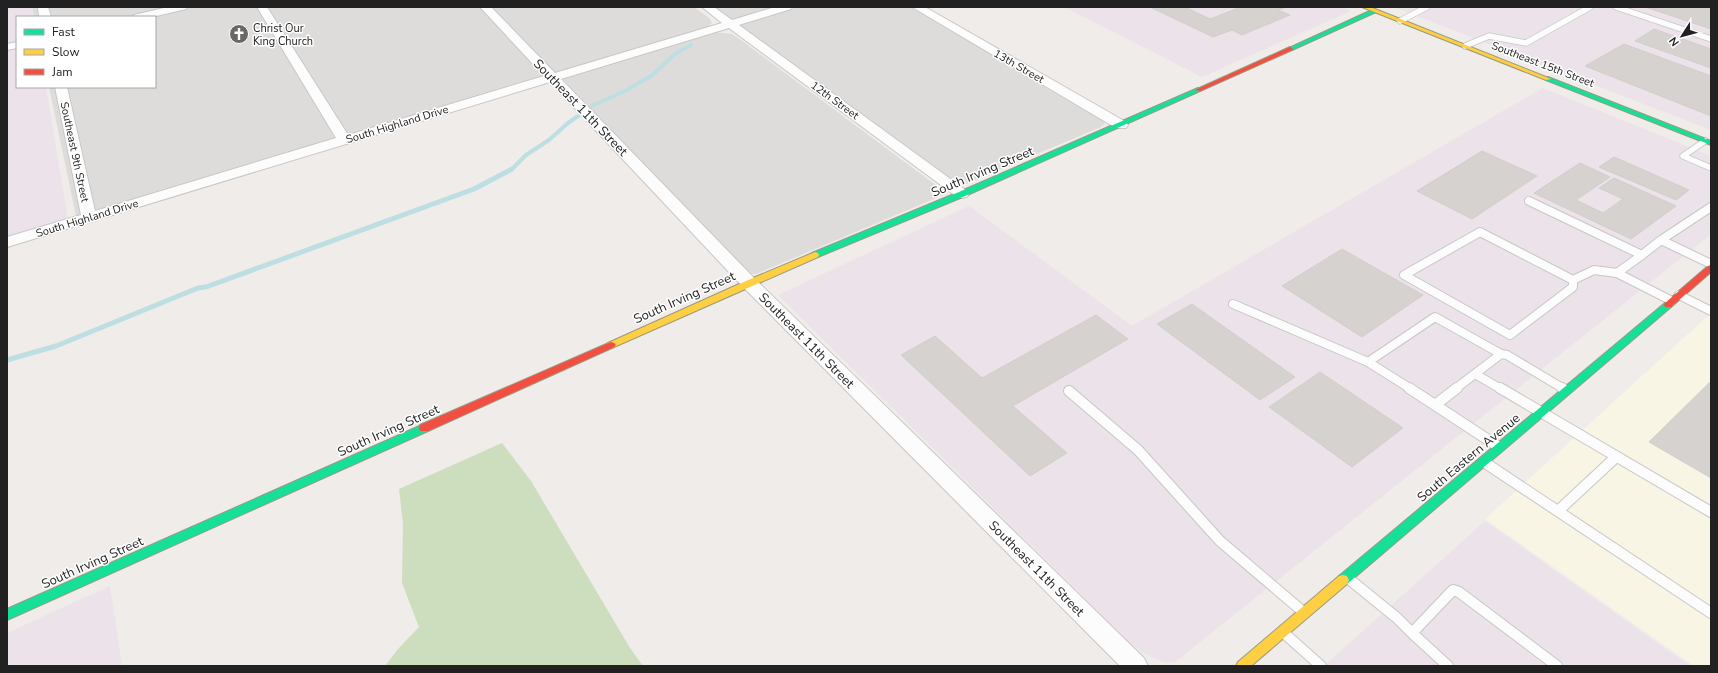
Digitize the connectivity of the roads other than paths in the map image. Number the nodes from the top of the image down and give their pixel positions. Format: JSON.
{"nodes":[{"id":1,"x":182,"y":7,"type":"edge"},
{"id":2,"x":262,"y":7,"type":"edge"},
{"id":3,"x":485,"y":7,"type":"edge"},
{"id":4,"x":707,"y":7,"type":"edge"},
{"id":5,"x":787,"y":7,"type":"edge"},
{"id":6,"x":917,"y":7,"type":"edge"},
{"id":7,"x":1365,"y":7,"type":"edge"},
{"id":8,"x":1427,"y":7,"type":"edge"},
{"id":9,"x":1590,"y":7,"type":"edge"},
{"id":10,"x":1616,"y":7,"type":"edge"},
{"id":11,"x":1374,"y":11,"type":"junction"},
{"id":12,"x":142,"y":16,"type":"edge"},
{"id":13,"x":1400,"y":21,"type":"junction"},
{"id":14,"x":731,"y":24,"type":"junction"},
{"id":15,"x":1711,"y":39,"type":"edge"},
{"id":16,"x":1465,"y":46,"type":"junction"},
{"id":17,"x":553,"y":78,"type":"junction"},
{"id":18,"x":60,"y":88,"type":"edge"},
{"id":19,"x":1121,"y":125,"type":"junction"},
{"id":20,"x":344,"y":140,"type":"junction"},
{"id":21,"x":1708,"y":142,"type":"edge"},
{"id":22,"x":1711,"y":168,"type":"edge"},
{"id":23,"x":962,"y":194,"type":"junction"},
{"id":24,"x":1529,"y":201,"type":"dead end"},
{"id":25,"x":1711,"y":207,"type":"edge"},
{"id":26,"x":89,"y":217,"type":"junction"},
{"id":27,"x":1661,"y":240,"type":"junction"},
{"id":28,"x":7,"y":242,"type":"edge"},
{"id":29,"x":1642,"y":255,"type":"junction"},
{"id":30,"x":1711,"y":264,"type":"edge"},
{"id":31,"x":1711,"y":268,"type":"edge"},
{"id":32,"x":1617,"y":273,"type":"junction"},
{"id":33,"x":1573,"y":280,"type":"junction"},
{"id":34,"x":749,"y":283,"type":"junction"},
{"id":35,"x":1676,"y":298,"type":"junction"},
{"id":36,"x":1233,"y":304,"type":"dead end"},
{"id":37,"x":1711,"y":311,"type":"edge"},
{"id":38,"x":1502,"y":354,"type":"junction"},
{"id":39,"x":1368,"y":362,"type":"junction"},
{"id":40,"x":1475,"y":374,"type":"junction"},
{"id":41,"x":1069,"y":391,"type":"dead end"},
{"id":42,"x":1566,"y":391,"type":"junction"},
{"id":43,"x":1435,"y":405,"type":"junction"},
{"id":44,"x":1542,"y":412,"type":"junction"},
{"id":45,"x":1500,"y":448,"type":"junction"},
{"id":46,"x":1616,"y":457,"type":"junction"},
{"id":47,"x":1484,"y":461,"type":"junction"},
{"id":48,"x":1558,"y":511,"type":"junction"},
{"id":49,"x":1711,"y":512,"type":"edge"},
{"id":50,"x":1347,"y":577,"type":"junction"},
{"id":51,"x":1305,"y":613,"type":"junction"},
{"id":52,"x":1711,"y":613,"type":"edge"},
{"id":53,"x":7,"y":615,"type":"edge"},
{"id":54,"x":1283,"y":632,"type":"junction"},
{"id":55,"x":1412,"y":633,"type":"junction"},
{"id":56,"x":1136,"y":666,"type":"edge"},
{"id":57,"x":1242,"y":666,"type":"edge"},
{"id":58,"x":1321,"y":666,"type":"edge"},
{"id":59,"x":1448,"y":666,"type":"edge"},
{"id":60,"x":1557,"y":666,"type":"edge"}],
"edges":[{"from":1,"to":12,"type":"street"},
{"from":2,"to":20,"type":"street"},
{"from":3,"to":17,"type":"street","name":"Southeast 11th Street"},
{"from":4,"to":14,"type":"street","name":"12th Street"},
{"from":5,"to":14,"type":"street","name":"South Highland Drive"},
{"from":6,"to":19,"type":"street","name":"13th Street"},
{"from":7,"to":11,"type":"street","name":"Southeast 15th Street"},
{"from":8,"to":13,"type":"lane"},
{"from":9,"to":16,"type":"lane"},
{"from":10,"to":15,"type":"lane"},
{"from":11,"to":13,"type":"street","name":"Southeast 15th Street"},
{"from":11,"to":19,"type":"street","name":"South Irving Street"},
{"from":13,"to":16,"type":"street","name":"Southeast 15th Street"},
{"from":14,"to":17,"type":"street","name":"South Highland Drive"},
{"from":14,"to":23,"type":"street","name":"12th Street"},
{"from":16,"to":21,"type":"street","name":"Southeast 15th Street"},
{"from":17,"to":20,"type":"street","name":"South Highland Drive"},
{"from":17,"to":34,"type":"street","name":"Southeast 11th Street"},
{"from":18,"to":26,"type":"street","name":"Southeast 9th Street"},
{"from":19,"to":23,"type":"street","name":"South Irving Street"},
{"from":20,"to":26,"type":"street","name":"South Highland Drive"},
{"from":21,"to":22,"type":"lane"},
{"from":23,"to":34,"type":"street","name":"South Irving Street"},
{"from":24,"to":29,"type":"lane"},
{"from":25,"to":27,"type":"lane"},
{"from":26,"to":28,"type":"street","name":"South Highland Drive"},
{"from":27,"to":29,"type":"lane"},
{"from":27,"to":30,"type":"lane"},
{"from":29,"to":32,"type":"lane"},
{"from":31,"to":35,"type":"street","name":"South Eastern Avenue"},
{"from":32,"to":33,"type":"lane"},
{"from":32,"to":35,"type":"lane"},
{"from":33,"to":33,"type":"lane"},
{"from":34,"to":53,"type":"street","name":"South Irving Street"},
{"from":34,"to":56,"type":"street","name":"Southeast 11th Street"},
{"from":35,"to":37,"type":"lane"},
{"from":35,"to":42,"type":"street","name":"South Eastern Avenue"},
{"from":36,"to":39,"type":"lane"},
{"from":38,"to":39,"type":"lane"},
{"from":38,"to":40,"type":"lane"},
{"from":38,"to":42,"type":"lane"},
{"from":39,"to":43,"type":"lane"},
{"from":40,"to":43,"type":"lane"},
{"from":40,"to":44,"type":"lane"},
{"from":41,"to":51,"type":"lane"},
{"from":42,"to":44,"type":"street","name":"South Eastern Avenue"},
{"from":43,"to":45,"type":"lane"},
{"from":44,"to":45,"type":"street","name":"South Eastern Avenue"},
{"from":44,"to":46,"type":"lane"},
{"from":45,"to":47,"type":"street","name":"South Eastern Avenue"},
{"from":46,"to":48,"type":"lane"},
{"from":46,"to":49,"type":"lane"},
{"from":47,"to":48,"type":"lane"},
{"from":47,"to":50,"type":"street","name":"South Eastern Avenue"},
{"from":48,"to":52,"type":"lane"},
{"from":50,"to":51,"type":"street","name":"South Eastern Avenue"},
{"from":50,"to":55,"type":"lane"},
{"from":51,"to":54,"type":"street","name":"South Eastern Avenue"},
{"from":54,"to":57,"type":"street","name":"South Eastern Avenue"},
{"from":54,"to":58,"type":"lane"},
{"from":55,"to":59,"type":"lane"},
{"from":55,"to":60,"type":"lane"}]}
